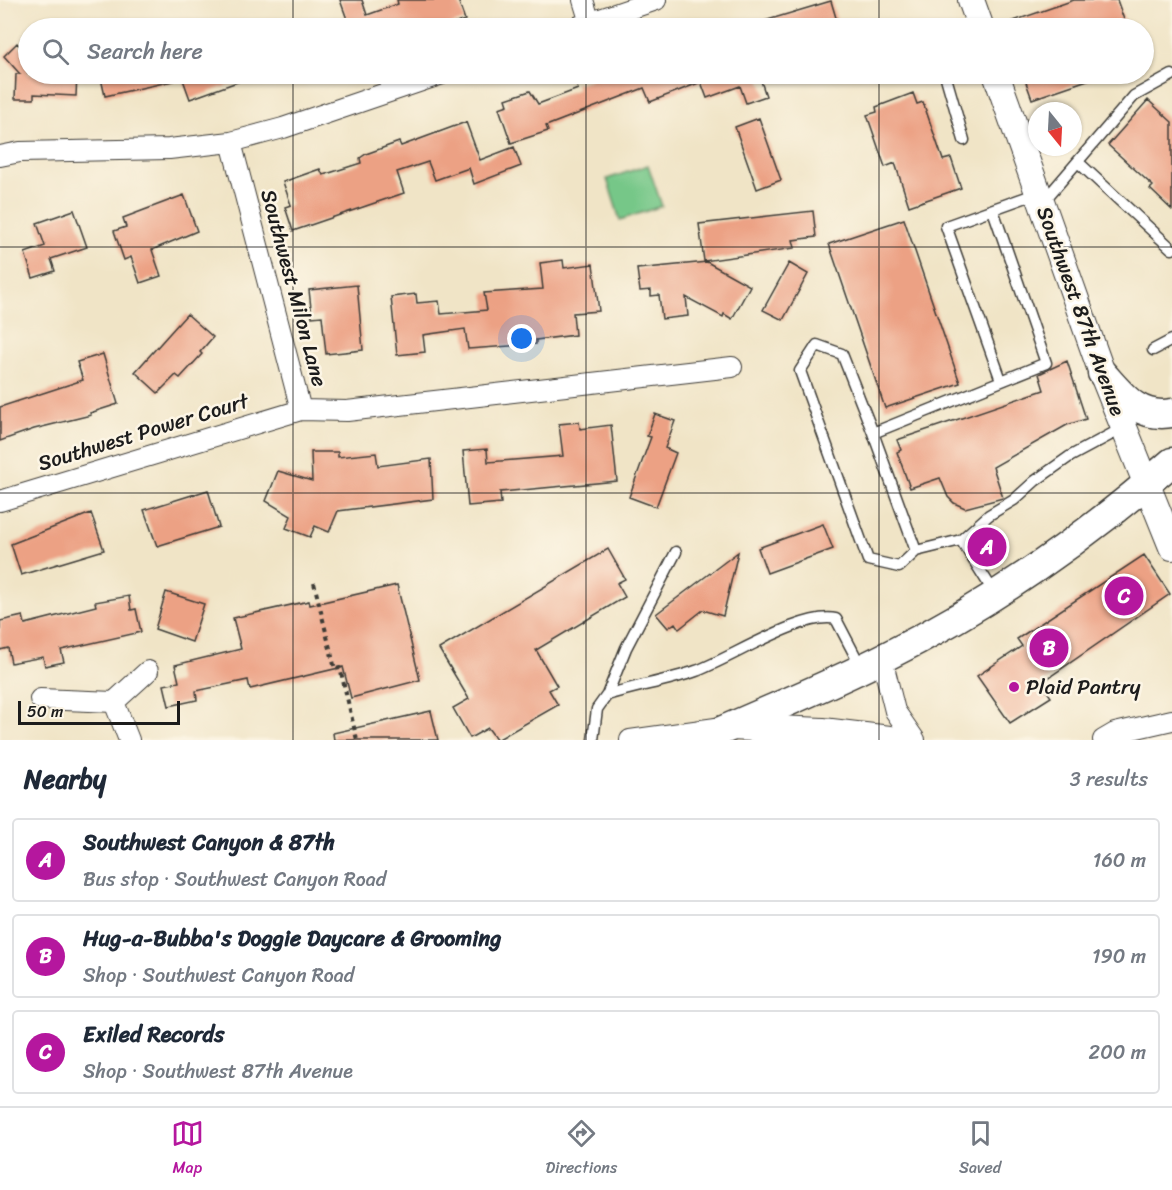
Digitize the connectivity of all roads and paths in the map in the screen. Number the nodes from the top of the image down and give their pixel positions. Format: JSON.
{"nodes":[{"id":1,"x":583,"y":0,"type":"edge"},
{"id":2,"x":656,"y":0,"type":"edge"},
{"id":3,"x":971,"y":0,"type":"edge"},
{"id":4,"x":582,"y":18,"type":"edge"},
{"id":5,"x":605,"y":18,"type":"edge"},
{"id":6,"x":977,"y":18,"type":"edge"},
{"id":7,"x":1172,"y":75,"type":"edge"},
{"id":8,"x":413,"y":84,"type":"edge"},
{"id":9,"x":948,"y":84,"type":"edge"},
{"id":10,"x":1000,"y":84,"type":"edge"},
{"id":11,"x":964,"y":140,"type":"dead end"},
{"id":12,"x":231,"y":142,"type":"junction"},
{"id":13,"x":0,"y":156,"type":"edge"},
{"id":14,"x":1078,"y":162,"type":"junction"},
{"id":15,"x":1040,"y":198,"type":"junction"},
{"id":16,"x":993,"y":210,"type":"junction"},
{"id":17,"x":1172,"y":249,"type":"edge"},
{"id":18,"x":1172,"y":340,"type":"edge"},
{"id":19,"x":1153,"y":350,"type":"dead end"},
{"id":20,"x":732,"y":367,"type":"dead end"},
{"id":21,"x":1102,"y":373,"type":"junction"},
{"id":22,"x":1001,"y":380,"type":"junction"},
{"id":23,"x":301,"y":410,"type":"junction"},
{"id":24,"x":1172,"y":413,"type":"edge"},
{"id":25,"x":1123,"y":428,"type":"junction"},
{"id":26,"x":873,"y":433,"type":"junction"},
{"id":27,"x":1172,"y":462,"type":"edge"},
{"id":28,"x":1147,"y":484,"type":"junction"},
{"id":29,"x":0,"y":501,"type":"edge"},
{"id":30,"x":961,"y":540,"type":"junction"},
{"id":31,"x":1172,"y":547,"type":"edge"},
{"id":32,"x":916,"y":551,"type":"junction"},
{"id":33,"x":676,"y":552,"type":"dead end"},
{"id":34,"x":314,"y":583,"type":"dead end"},
{"id":35,"x":995,"y":594,"type":"junction"},
{"id":36,"x":872,"y":663,"type":"junction"},
{"id":37,"x":148,"y":671,"type":"dead end"},
{"id":38,"x":607,"y":695,"type":"junction"},
{"id":39,"x":40,"y":699,"type":"dead end"},
{"id":40,"x":114,"y":702,"type":"junction"},
{"id":41,"x":1172,"y":720,"type":"edge"},
{"id":42,"x":730,"y":727,"type":"junction"},
{"id":43,"x":803,"y":735,"type":"edge"},
{"id":44,"x":872,"y":738,"type":"edge"},
{"id":45,"x":129,"y":740,"type":"edge"},
{"id":46,"x":357,"y":740,"type":"edge"},
{"id":47,"x":593,"y":740,"type":"edge"},
{"id":48,"x":630,"y":740,"type":"edge"},
{"id":49,"x":701,"y":740,"type":"edge"},
{"id":50,"x":898,"y":740,"type":"edge"},
{"id":51,"x":915,"y":740,"type":"edge"},
{"id":52,"x":1102,"y":740,"type":"edge"}],
"edges":[{"from":1,"to":4,"type":"street"},
{"from":2,"to":5,"type":"street"},
{"from":3,"to":6,"type":"street"},
{"from":7,"to":14,"type":"lane"},
{"from":8,"to":12,"type":"street"},
{"from":9,"to":11,"type":"lane"},
{"from":10,"to":15,"type":"street","name":"Southwest 87th Avenue"},
{"from":12,"to":13,"type":"street"},
{"from":12,"to":23,"type":"street","name":"Southwest Milon Lane"},
{"from":14,"to":15,"type":"lane"},
{"from":14,"to":17,"type":"lane"},
{"from":15,"to":16,"type":"lane"},
{"from":15,"to":21,"type":"street","name":"Southwest 87th Avenue"},
{"from":16,"to":22,"type":"lane"},
{"from":16,"to":22,"type":"lane"},
{"from":18,"to":19,"type":"lane"},
{"from":20,"to":23,"type":"street","name":"Southwest Milon Lane"},
{"from":21,"to":24,"type":"main road"},
{"from":21,"to":25,"type":"street","name":"Southwest 87th Avenue"},
{"from":22,"to":26,"type":"lane"},
{"from":23,"to":29,"type":"street","name":"Southwest Power Court"},
{"from":25,"to":28,"type":"street","name":"Southwest 87th Avenue"},
{"from":25,"to":30,"type":"lane"},
{"from":26,"to":32,"type":"lane"},
{"from":26,"to":32,"type":"lane"},
{"from":27,"to":28,"type":"main road"},
{"from":28,"to":31,"type":"street","name":"Southwest 87th Avenue"},
{"from":28,"to":35,"type":"main road"},
{"from":30,"to":32,"type":"lane"},
{"from":30,"to":35,"type":"lane"},
{"from":33,"to":38,"type":"lane"},
{"from":34,"to":46,"type":"path"},
{"from":35,"to":36,"type":"main road"},
{"from":36,"to":38,"type":"lane"},
{"from":36,"to":42,"type":"main road"},
{"from":36,"to":51,"type":"street"},
{"from":37,"to":40,"type":"street"},
{"from":38,"to":47,"type":"lane"},
{"from":39,"to":40,"type":"street"},
{"from":40,"to":45,"type":"street"},
{"from":41,"to":52,"type":"street"},
{"from":42,"to":43,"type":"street"},
{"from":42,"to":48,"type":"street"},
{"from":42,"to":49,"type":"main road"},
{"from":43,"to":44,"type":"street"},
{"from":44,"to":50,"type":"street"}]}
